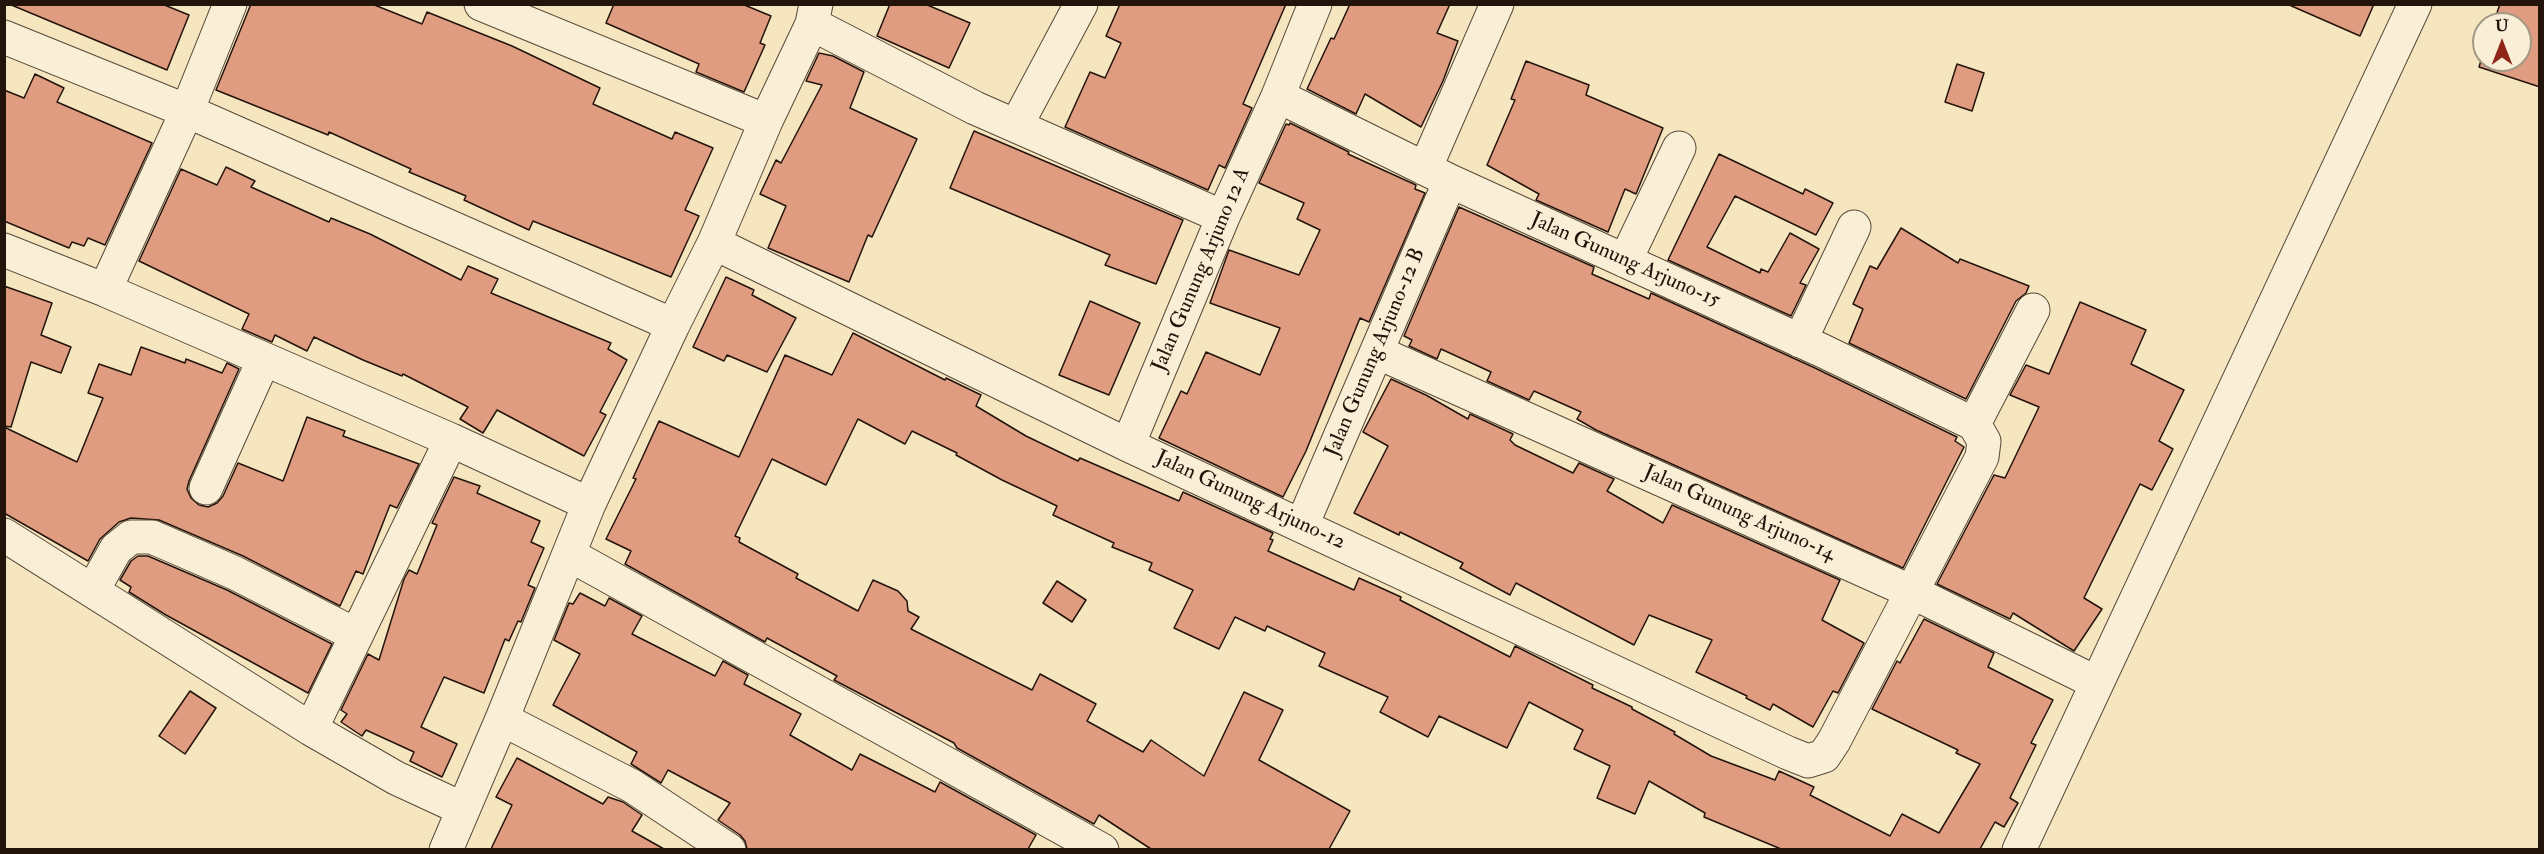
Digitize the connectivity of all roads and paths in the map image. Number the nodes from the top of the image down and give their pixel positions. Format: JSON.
{"nodes":[{"id":1,"x":230,"y":4,"type":"edge"},
{"id":2,"x":481,"y":4,"type":"edge"},
{"id":3,"x":1081,"y":4,"type":"edge"},
{"id":4,"x":1315,"y":4,"type":"edge"},
{"id":5,"x":1497,"y":4,"type":"edge"},
{"id":6,"x":2415,"y":4,"type":"edge"},
{"id":7,"x":814,"y":14,"type":"edge"},
{"id":8,"x":4,"y":37,"type":"edge"},
{"id":9,"x":1278,"y":96,"type":"junction"},
{"id":10,"x":187,"y":111,"type":"junction"},
{"id":11,"x":766,"y":121,"type":"junction"},
{"id":12,"x":1016,"y":126,"type":"junction"},
{"id":13,"x":1679,"y":148,"type":"dead end"},
{"id":14,"x":1437,"y":175,"type":"junction"},
{"id":15,"x":1223,"y":218,"type":"junction"},
{"id":16,"x":1854,"y":227,"type":"dead end"},
{"id":17,"x":714,"y":243,"type":"junction"},
{"id":18,"x":4,"y":250,"type":"edge"},
{"id":19,"x":1625,"y":261,"type":"junction"},
{"id":20,"x":105,"y":290,"type":"junction"},
{"id":21,"x":2033,"y":310,"type":"dead end"},
{"id":22,"x":673,"y":325,"type":"junction"},
{"id":23,"x":1800,"y":341,"type":"junction"},
{"id":24,"x":1377,"y":352,"type":"junction"},
{"id":25,"x":264,"y":359,"type":"junction"},
{"id":26,"x":1974,"y":424,"type":"junction"},
{"id":27,"x":451,"y":440,"type":"junction"},
{"id":28,"x":1128,"y":445,"type":"junction"},
{"id":29,"x":206,"y":488,"type":"dead end"},
{"id":30,"x":589,"y":504,"type":"junction"},
{"id":31,"x":1302,"y":525,"type":"junction"},
{"id":32,"x":4,"y":535,"type":"edge"},
{"id":33,"x":570,"y":555,"type":"junction"},
{"id":34,"x":93,"y":590,"type":"junction"},
{"id":35,"x":1912,"y":592,"type":"junction"},
{"id":36,"x":356,"y":635,"type":"junction"},
{"id":37,"x":2097,"y":683,"type":"junction"},
{"id":38,"x":502,"y":719,"type":"junction"},
{"id":39,"x":311,"y":729,"type":"junction"},
{"id":40,"x":463,"y":809,"type":"junction"},
{"id":41,"x":446,"y":849,"type":"edge"},
{"id":42,"x":729,"y":849,"type":"edge"},
{"id":43,"x":1102,"y":849,"type":"edge"},
{"id":44,"x":2019,"y":849,"type":"edge"}],
"edges":[{"from":1,"to":10,"type":"street"},
{"from":2,"to":11,"type":"street"},
{"from":3,"to":12,"type":"street"},
{"from":4,"to":9,"type":"street","name":"Jalan Gunung Arjuno 12 A"},
{"from":5,"to":14,"type":"street","name":"Jalan Gunung Arjuno-12 B"},
{"from":6,"to":37,"type":"street"},
{"from":7,"to":11,"type":"street"},
{"from":7,"to":12,"type":"street"},
{"from":8,"to":10,"type":"street"},
{"from":9,"to":14,"type":"street","name":"Jalan Gunung Arjuno-15"},
{"from":9,"to":15,"type":"street","name":"Jalan Gunung Arjuno 12 A"},
{"from":10,"to":20,"type":"street"},
{"from":10,"to":22,"type":"street"},
{"from":11,"to":17,"type":"street"},
{"from":12,"to":15,"type":"street"},
{"from":13,"to":19,"type":"street"},
{"from":14,"to":19,"type":"street","name":"Jalan Gunung Arjuno-15"},
{"from":14,"to":24,"type":"street","name":"Jalan Gunung Arjuno-12 B"},
{"from":15,"to":28,"type":"street","name":"Jalan Gunung Arjuno 12 A"},
{"from":16,"to":23,"type":"street"},
{"from":17,"to":22,"type":"street"},
{"from":17,"to":28,"type":"street","name":"Jalan Gunung Arjuno-12"},
{"from":18,"to":20,"type":"street"},
{"from":19,"to":23,"type":"street","name":"Jalan Gunung Arjuno-15"},
{"from":20,"to":25,"type":"street"},
{"from":21,"to":26,"type":"street"},
{"from":22,"to":30,"type":"street"},
{"from":23,"to":26,"type":"street","name":"Jalan Gunung Arjuno-15"},
{"from":24,"to":31,"type":"street","name":"Jalan Gunung Arjuno-12 B"},
{"from":24,"to":35,"type":"street","name":"Jalan Gunung Arjuno-14"},
{"from":25,"to":27,"type":"street"},
{"from":25,"to":29,"type":"street"},
{"from":26,"to":35,"type":"street","name":"Jalan Gunung Arjuno-12"},
{"from":27,"to":30,"type":"street"},
{"from":27,"to":36,"type":"street"},
{"from":28,"to":31,"type":"street","name":"Jalan Gunung Arjuno-12"},
{"from":30,"to":33,"type":"street"},
{"from":31,"to":35,"type":"street","name":"Jalan Gunung Arjuno-12"},
{"from":32,"to":34,"type":"street"},
{"from":33,"to":38,"type":"street"},
{"from":33,"to":43,"type":"street"},
{"from":34,"to":36,"type":"street"},
{"from":34,"to":39,"type":"street"},
{"from":35,"to":37,"type":"street","name":"Jalan Gunung Arjuno-14"},
{"from":36,"to":39,"type":"street"},
{"from":37,"to":44,"type":"street"},
{"from":38,"to":40,"type":"street"},
{"from":38,"to":42,"type":"street"},
{"from":39,"to":40,"type":"street"},
{"from":40,"to":41,"type":"street"}]}
